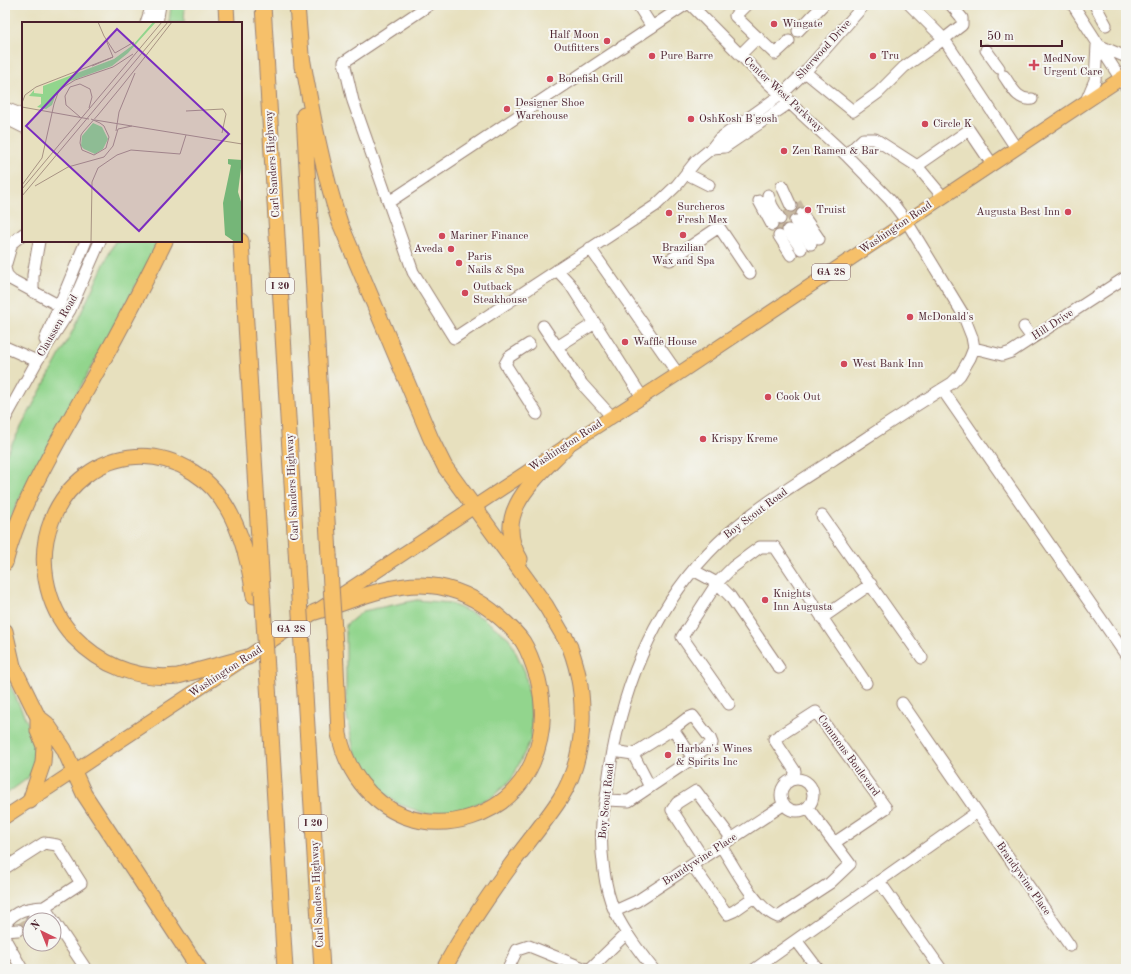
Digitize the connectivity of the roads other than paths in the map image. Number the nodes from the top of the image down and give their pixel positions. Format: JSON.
{"nodes":[{"id":1,"x":152,"y":5,"type":"edge"},
{"id":2,"x":160,"y":5,"type":"edge"},
{"id":3,"x":218,"y":5,"type":"edge"},
{"id":4,"x":226,"y":5,"type":"edge"},
{"id":5,"x":263,"y":5,"type":"edge"},
{"id":6,"x":297,"y":5,"type":"edge"},
{"id":7,"x":429,"y":5,"type":"edge"},
{"id":8,"x":638,"y":5,"type":"edge"},
{"id":9,"x":685,"y":5,"type":"edge"},
{"id":10,"x":691,"y":5,"type":"edge"},
{"id":11,"x":746,"y":5,"type":"edge"},
{"id":12,"x":823,"y":5,"type":"edge"},
{"id":13,"x":864,"y":5,"type":"edge"},
{"id":14,"x":910,"y":5,"type":"edge"},
{"id":15,"x":951,"y":5,"type":"edge"},
{"id":16,"x":1073,"y":5,"type":"edge"},
{"id":17,"x":1095,"y":5,"type":"edge"},
{"id":18,"x":146,"y":22,"type":"edge"},
{"id":19,"x":157,"y":22,"type":"edge"},
{"id":20,"x":217,"y":22,"type":"edge"},
{"id":21,"x":227,"y":22,"type":"edge"},
{"id":22,"x":1106,"y":25,"type":"dead end"},
{"id":23,"x":652,"y":27,"type":"junction"},
{"id":24,"x":798,"y":31,"type":"dead end"},
{"id":25,"x":758,"y":37,"type":"junction"},
{"id":26,"x":944,"y":39,"type":"junction"},
{"id":27,"x":789,"y":41,"type":"dead end"},
{"id":28,"x":1097,"y":45,"type":"junction"},
{"id":29,"x":986,"y":50,"type":"dead end"},
{"id":30,"x":740,"y":55,"type":"junction"},
{"id":31,"x":302,"y":57,"type":"junction"},
{"id":32,"x":1126,"y":57,"type":"edge"},
{"id":33,"x":805,"y":72,"type":"junction"},
{"id":34,"x":1124,"y":80,"type":"edge"},
{"id":35,"x":782,"y":94,"type":"junction"},
{"id":36,"x":1032,"y":99,"type":"dead end"},
{"id":37,"x":1086,"y":101,"type":"junction"},
{"id":38,"x":791,"y":102,"type":"junction"},
{"id":39,"x":5,"y":108,"type":"edge"},
{"id":40,"x":22,"y":115,"type":"edge"},
{"id":41,"x":5,"y":118,"type":"edge"},
{"id":42,"x":22,"y":126,"type":"edge"},
{"id":43,"x":712,"y":148,"type":"junction"},
{"id":44,"x":1016,"y":148,"type":"junction"},
{"id":45,"x":846,"y":155,"type":"junction"},
{"id":46,"x":992,"y":164,"type":"junction"},
{"id":47,"x":917,"y":166,"type":"junction"},
{"id":48,"x":687,"y":174,"type":"junction"},
{"id":49,"x":709,"y":185,"type":"dead end"},
{"id":50,"x":773,"y":192,"type":"junction"},
{"id":51,"x":943,"y":197,"type":"junction"},
{"id":52,"x":389,"y":202,"type":"junction"},
{"id":53,"x":784,"y":214,"type":"junction"},
{"id":54,"x":907,"y":222,"type":"junction"},
{"id":55,"x":791,"y":225,"type":"junction"},
{"id":56,"x":22,"y":235,"type":"edge"},
{"id":57,"x":39,"y":242,"type":"edge"},
{"id":58,"x":86,"y":242,"type":"edge"},
{"id":59,"x":100,"y":242,"type":"edge"},
{"id":60,"x":164,"y":242,"type":"edge"},
{"id":61,"x":241,"y":242,"type":"edge"},
{"id":62,"x":806,"y":247,"type":"junction"},
{"id":63,"x":590,"y":248,"type":"junction"},
{"id":64,"x":670,"y":260,"type":"dead end"},
{"id":65,"x":5,"y":267,"type":"edge"},
{"id":66,"x":557,"y":270,"type":"junction"},
{"id":67,"x":750,"y":273,"type":"dead end"},
{"id":68,"x":1126,"y":277,"type":"edge"},
{"id":69,"x":33,"y":292,"type":"junction"},
{"id":70,"x":58,"y":305,"type":"junction"},
{"id":71,"x":595,"y":323,"type":"junction"},
{"id":72,"x":543,"y":326,"type":"dead end"},
{"id":73,"x":1024,"y":327,"type":"dead end"},
{"id":74,"x":1032,"y":338,"type":"junction"},
{"id":75,"x":529,"y":344,"type":"dead end"},
{"id":76,"x":5,"y":347,"type":"edge"},
{"id":77,"x":558,"y":347,"type":"junction"},
{"id":78,"x":974,"y":348,"type":"junction"},
{"id":79,"x":37,"y":361,"type":"junction"},
{"id":80,"x":678,"y":374,"type":"junction"},
{"id":81,"x":942,"y":389,"type":"junction"},
{"id":82,"x":642,"y":397,"type":"junction"},
{"id":83,"x":537,"y":414,"type":"dead end"},
{"id":84,"x":612,"y":417,"type":"junction"},
{"id":85,"x":5,"y":419,"type":"edge"},
{"id":86,"x":567,"y":446,"type":"junction"},
{"id":87,"x":474,"y":507,"type":"junction"},
{"id":88,"x":822,"y":516,"type":"dead end"},
{"id":89,"x":5,"y":563,"type":"edge"},
{"id":90,"x":693,"y":570,"type":"junction"},
{"id":91,"x":717,"y":583,"type":"junction"},
{"id":92,"x":871,"y":584,"type":"junction"},
{"id":93,"x":258,"y":593,"type":"junction"},
{"id":94,"x":315,"y":612,"type":"junction"},
{"id":95,"x":822,"y":618,"type":"junction"},
{"id":96,"x":5,"y":630,"type":"edge"},
{"id":97,"x":570,"y":647,"type":"junction"},
{"id":98,"x":1126,"y":655,"type":"edge"},
{"id":99,"x":248,"y":657,"type":"junction"},
{"id":100,"x":922,"y":658,"type":"dead end"},
{"id":101,"x":779,"y":668,"type":"dead end"},
{"id":102,"x":866,"y":683,"type":"dead end"},
{"id":103,"x":902,"y":703,"type":"dead end"},
{"id":104,"x":729,"y":704,"type":"dead end"},
{"id":105,"x":38,"y":718,"type":"junction"},
{"id":106,"x":673,"y":729,"type":"junction"},
{"id":107,"x":612,"y":751,"type":"junction"},
{"id":108,"x":633,"y":754,"type":"junction"},
{"id":109,"x":693,"y":758,"type":"junction"},
{"id":110,"x":74,"y":772,"type":"junction"},
{"id":111,"x":794,"y":780,"type":"junction"},
{"id":112,"x":650,"y":787,"type":"junction"},
{"id":113,"x":606,"y":800,"type":"junction"},
{"id":114,"x":30,"y":801,"type":"junction"},
{"id":115,"x":783,"y":805,"type":"junction"},
{"id":116,"x":808,"y":808,"type":"junction"},
{"id":117,"x":977,"y":812,"type":"junction"},
{"id":118,"x":5,"y":817,"type":"edge"},
{"id":119,"x":732,"y":839,"type":"junction"},
{"id":120,"x":834,"y":843,"type":"junction"},
{"id":121,"x":721,"y":846,"type":"junction"},
{"id":122,"x":703,"y":858,"type":"junction"},
{"id":123,"x":692,"y":865,"type":"junction"},
{"id":124,"x":5,"y":868,"type":"edge"},
{"id":125,"x":879,"y":881,"type":"junction"},
{"id":126,"x":754,"y":897,"type":"junction"},
{"id":127,"x":44,"y":907,"type":"junction"},
{"id":128,"x":615,"y":911,"type":"junction"},
{"id":129,"x":39,"y":912,"type":"edge"},
{"id":130,"x":48,"y":912,"type":"edge"},
{"id":131,"x":5,"y":924,"type":"edge"},
{"id":132,"x":18,"y":930,"type":"tunnel mouth"},
{"id":133,"x":5,"y":931,"type":"edge"},
{"id":134,"x":62,"y":933,"type":"edge"},
{"id":135,"x":627,"y":933,"type":"junction"},
{"id":136,"x":5,"y":939,"type":"edge"},
{"id":137,"x":796,"y":940,"type":"junction"},
{"id":138,"x":1070,"y":946,"type":"dead end"},
{"id":139,"x":22,"y":969,"type":"edge"},
{"id":140,"x":86,"y":969,"type":"edge"},
{"id":141,"x":199,"y":969,"type":"edge"},
{"id":142,"x":285,"y":969,"type":"edge"},
{"id":143,"x":322,"y":969,"type":"edge"},
{"id":144,"x":444,"y":969,"type":"edge"},
{"id":145,"x":508,"y":969,"type":"edge"},
{"id":146,"x":586,"y":969,"type":"edge"},
{"id":147,"x":590,"y":969,"type":"edge"},
{"id":148,"x":653,"y":969,"type":"edge"},
{"id":149,"x":756,"y":969,"type":"edge"},
{"id":150,"x":818,"y":969,"type":"edge"},
{"id":151,"x":941,"y":969,"type":"edge"}],
"edges":[{"from":1,"to":18,"type":"street"},
{"from":2,"to":19,"type":"street"},
{"from":3,"to":20,"type":"highway"},
{"from":4,"to":21,"type":"highway"},
{"from":5,"to":143,"type":"highway","name":"Carl Sanders Highway","number":"I 20","bridge":true},
{"from":6,"to":31,"type":"highway"},
{"from":7,"to":52,"type":"street"},
{"from":8,"to":23,"type":"street"},
{"from":9,"to":23,"type":"street"},
{"from":10,"to":30,"type":"street","name":"Center West Parkway"},
{"from":11,"to":25,"type":"street"},
{"from":12,"to":24,"type":"street"},
{"from":13,"to":33,"type":"street","name":"Sherwood Drive"},
{"from":14,"to":26,"type":"street"},
{"from":15,"to":26,"type":"street"},
{"from":16,"to":28,"type":"street"},
{"from":17,"to":22,"type":"street"},
{"from":23,"to":52,"type":"street"},
{"from":25,"to":27,"type":"street"},
{"from":25,"to":30,"type":"street"},
{"from":26,"to":33,"type":"street"},
{"from":26,"to":44,"type":"street"},
{"from":28,"to":32,"type":"street"},
{"from":28,"to":34,"type":"street"},
{"from":28,"to":37,"type":"street"},
{"from":29,"to":36,"type":"street"},
{"from":30,"to":35,"type":"street","name":"Center West Parkway"},
{"from":31,"to":87,"type":"highway"},
{"from":31,"to":94,"type":"highway","bridge":true},
{"from":33,"to":35,"type":"street","name":"Sherwood Drive"},
{"from":34,"to":37,"type":"main road","name":"Washington Road","number":"GA 28"},
{"from":35,"to":38,"type":"street","name":"Center West Parkway"},
{"from":35,"to":43,"type":"street","name":"Sherwood Drive"},
{"from":37,"to":44,"type":"main road","name":"Washington Road","number":"GA 28"},
{"from":38,"to":43,"type":"street"},
{"from":38,"to":45,"type":"street","name":"Center West Parkway"},
{"from":39,"to":40,"type":"street"},
{"from":41,"to":42,"type":"street"},
{"from":43,"to":48,"type":"street","name":"Sherwood Drive"},
{"from":44,"to":46,"type":"main road","name":"Washington Road","number":"GA 28"},
{"from":45,"to":47,"type":"street"},
{"from":45,"to":54,"type":"street","name":"Center West Parkway"},
{"from":46,"to":47,"type":"street"},
{"from":46,"to":51,"type":"main road","name":"Washington Road","number":"GA 28"},
{"from":47,"to":51,"type":"street"},
{"from":48,"to":49,"type":"street"},
{"from":48,"to":63,"type":"street","name":"Sherwood Drive"},
{"from":50,"to":53,"type":"street"},
{"from":50,"to":53,"type":"street"},
{"from":50,"to":53,"type":"street"},
{"from":51,"to":54,"type":"main road","name":"Washington Road","number":"GA 28"},
{"from":52,"to":66,"type":"street","name":"Sherwood Drive"},
{"from":54,"to":78,"type":"street"},
{"from":54,"to":80,"type":"main road","name":"Washington Road","number":"GA 28"},
{"from":55,"to":62,"type":"street"},
{"from":55,"to":62,"type":"street"},
{"from":55,"to":62,"type":"street"},
{"from":56,"to":65,"type":"street"},
{"from":57,"to":69,"type":"street"},
{"from":58,"to":70,"type":"street","name":"Claussen Road"},
{"from":59,"to":79,"type":"street","name":"Claussen Road"},
{"from":60,"to":89,"type":"highway"},
{"from":61,"to":93,"type":"highway"},
{"from":63,"to":66,"type":"street","name":"Sherwood Drive"},
{"from":63,"to":80,"type":"street"},
{"from":64,"to":67,"type":"street"},
{"from":65,"to":69,"type":"street"},
{"from":66,"to":71,"type":"street"},
{"from":68,"to":74,"type":"street","name":"Hill Drive"},
{"from":69,"to":70,"type":"street"},
{"from":70,"to":79,"type":"street","name":"Claussen Road"},
{"from":71,"to":77,"type":"street"},
{"from":71,"to":82,"type":"street"},
{"from":72,"to":77,"type":"street"},
{"from":73,"to":74,"type":"street"},
{"from":74,"to":78,"type":"street","name":"Hill Drive"},
{"from":75,"to":83,"type":"street"},
{"from":76,"to":79,"type":"street"},
{"from":77,"to":84,"type":"street"},
{"from":78,"to":81,"type":"street","name":"Boy Scout Road"},
{"from":79,"to":85,"type":"street"},
{"from":80,"to":82,"type":"main road","name":"Washington Road","number":"GA 28"},
{"from":81,"to":90,"type":"street","name":"Boy Scout Road"},
{"from":81,"to":98,"type":"street"},
{"from":82,"to":84,"type":"main road","name":"Washington Road","number":"GA 28"},
{"from":84,"to":86,"type":"main road","name":"Washington Road","number":"GA 28"},
{"from":86,"to":87,"type":"main road","name":"Washington Road","number":"GA 28"},
{"from":86,"to":97,"type":"highway"},
{"from":87,"to":94,"type":"main road","name":"Washington Road","number":"GA 28"},
{"from":87,"to":97,"type":"highway"},
{"from":88,"to":92,"type":"street"},
{"from":90,"to":91,"type":"street"},
{"from":90,"to":107,"type":"street","name":"Boy Scout Road"},
{"from":91,"to":95,"type":"street"},
{"from":91,"to":101,"type":"street"},
{"from":91,"to":104,"type":"street"},
{"from":92,"to":95,"type":"street"},
{"from":92,"to":100,"type":"street"},
{"from":93,"to":99,"type":"highway"},
{"from":93,"to":142,"type":"highway","bridge":true},
{"from":94,"to":99,"type":"main road","name":"Washington Road","number":"GA 28"},
{"from":95,"to":102,"type":"street"},
{"from":96,"to":105,"type":"highway"},
{"from":97,"to":144,"type":"highway"},
{"from":99,"to":110,"type":"main road","name":"Washington Road","number":"GA 28"},
{"from":103,"to":117,"type":"street","name":"Brandywine Place"},
{"from":105,"to":110,"type":"highway"},
{"from":105,"to":114,"type":"highway"},
{"from":106,"to":108,"type":"street"},
{"from":106,"to":109,"type":"street"},
{"from":106,"to":109,"type":"street"},
{"from":107,"to":108,"type":"street"},
{"from":107,"to":113,"type":"street","name":"Boy Scout Road"},
{"from":108,"to":112,"type":"street"},
{"from":109,"to":112,"type":"street"},
{"from":110,"to":114,"type":"main road","name":"Washington Road","number":"GA 28"},
{"from":110,"to":141,"type":"highway"},
{"from":111,"to":115,"type":"street"},
{"from":111,"to":116,"type":"street"},
{"from":111,"to":120,"type":"street","name":"Commons Boulevard"},
{"from":112,"to":113,"type":"street"},
{"from":113,"to":128,"type":"street","name":"Boy Scout Road"},
{"from":114,"to":118,"type":"main road","name":"Washington Road","number":"GA 28"},
{"from":115,"to":116,"type":"street"},
{"from":115,"to":119,"type":"street","name":"Brandywine Place"},
{"from":116,"to":120,"type":"street"},
{"from":117,"to":125,"type":"street"},
{"from":117,"to":138,"type":"street","name":"Brandywine Place"},
{"from":119,"to":121,"type":"street","name":"Brandywine Place"},
{"from":119,"to":122,"type":"street"},
{"from":120,"to":126,"type":"street"},
{"from":121,"to":122,"type":"street","name":"Brandywine Place"},
{"from":121,"to":126,"type":"street"},
{"from":122,"to":123,"type":"street","name":"Brandywine Place"},
{"from":123,"to":126,"type":"street"},
{"from":123,"to":128,"type":"street","name":"Brandywine Place"},
{"from":124,"to":127,"type":"street"},
{"from":125,"to":137,"type":"street"},
{"from":125,"to":151,"type":"street"},
{"from":127,"to":129,"type":"street"},
{"from":127,"to":130,"type":"street"},
{"from":127,"to":131,"type":"street"},
{"from":128,"to":135,"type":"street","name":"Boy Scout Road"},
{"from":132,"to":133,"type":"street"},
{"from":134,"to":140,"type":"street"},
{"from":135,"to":147,"type":"street"},
{"from":135,"to":148,"type":"street","name":"Boy Scout Road"},
{"from":136,"to":139,"type":"street"},
{"from":137,"to":149,"type":"street"},
{"from":137,"to":150,"type":"street"},
{"from":145,"to":146,"type":"street"}]}
